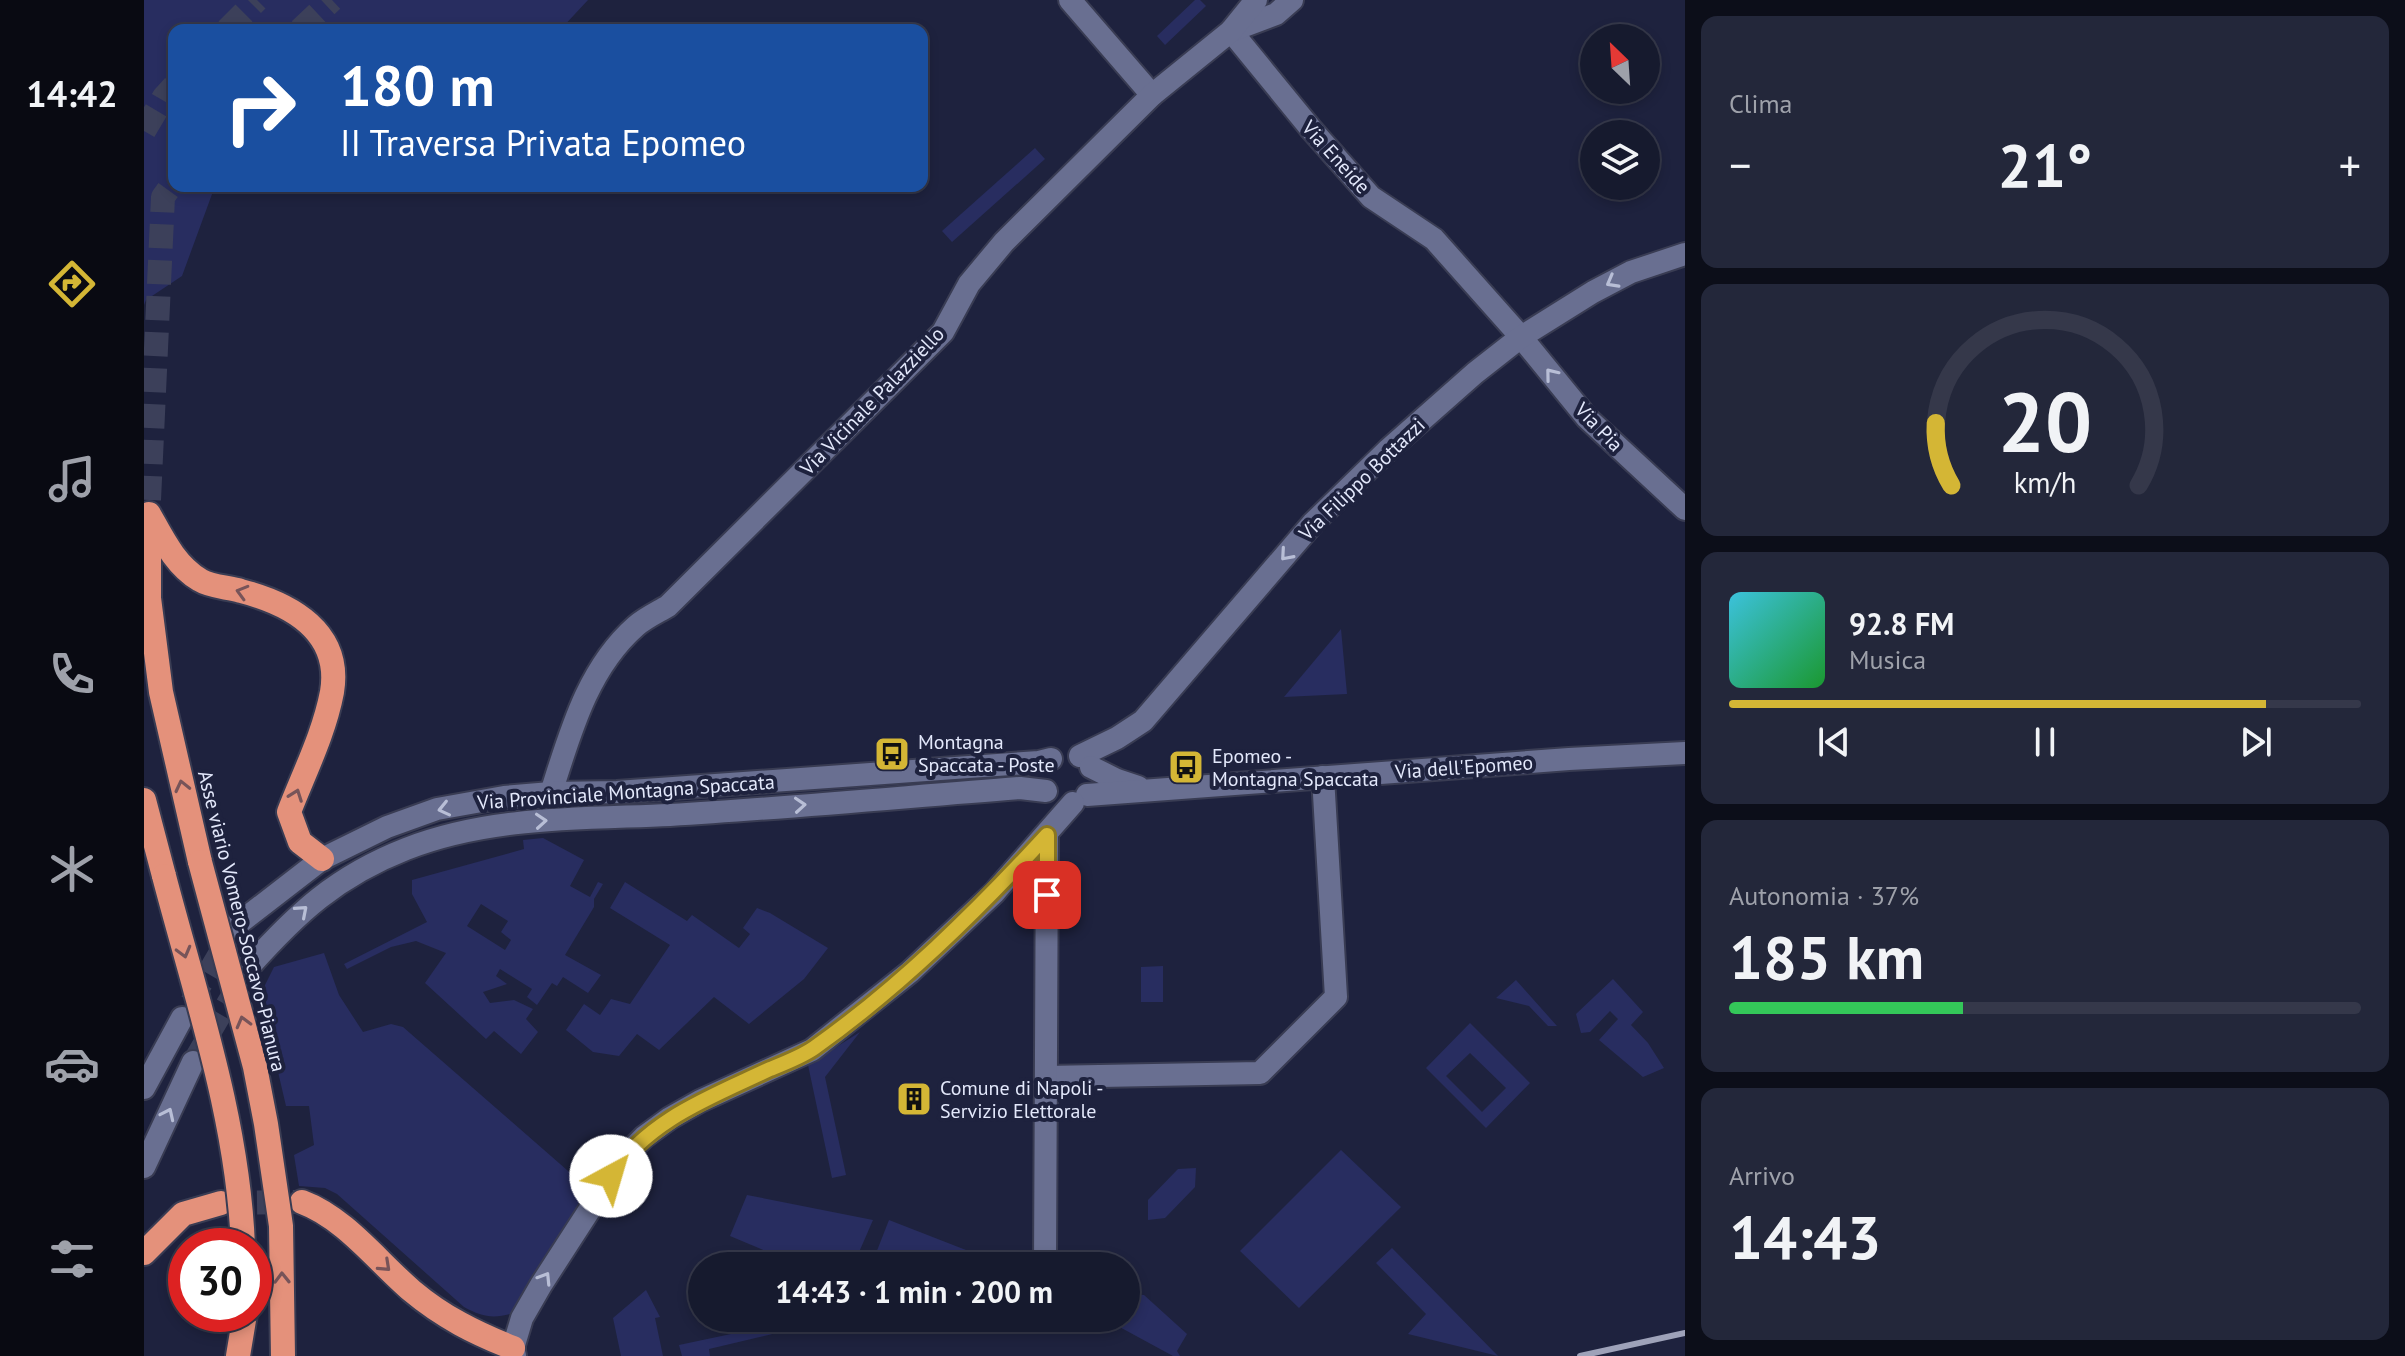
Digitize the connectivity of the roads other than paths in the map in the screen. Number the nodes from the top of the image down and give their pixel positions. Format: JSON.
{"nodes":[{"id":1,"x":1070,"y":0,"type":"edge"},
{"id":2,"x":1256,"y":0,"type":"edge"},
{"id":3,"x":1292,"y":0,"type":"edge"},
{"id":4,"x":1231,"y":31,"type":"junction"},
{"id":5,"x":1152,"y":95,"type":"junction"},
{"id":6,"x":1685,"y":254,"type":"edge"},
{"id":7,"x":1521,"y":337,"type":"junction"},
{"id":8,"x":1685,"y":509,"type":"edge"},
{"id":9,"x":1685,"y":753,"type":"edge"},
{"id":10,"x":1051,"y":759,"type":"junction"},
{"id":11,"x":1086,"y":762,"type":"junction"},
{"id":12,"x":1323,"y":777,"type":"junction"},
{"id":13,"x":1147,"y":789,"type":"junction"},
{"id":14,"x":551,"y":793,"type":"junction"},
{"id":15,"x":144,"y":800,"type":"edge"},
{"id":16,"x":1062,"y":807,"type":"junction"},
{"id":17,"x":144,"y":854,"type":"edge"},
{"id":18,"x":322,"y":859,"type":"junction"},
{"id":19,"x":164,"y":876,"type":"junction"},
{"id":20,"x":234,"y":927,"type":"tunnel mouth"},
{"id":21,"x":249,"y":967,"type":"tunnel mouth"},
{"id":22,"x":182,"y":1018,"type":"tunnel mouth"},
{"id":23,"x":193,"y":1062,"type":"tunnel mouth"},
{"id":24,"x":1046,"y":1077,"type":"junction"},
{"id":25,"x":144,"y":1088,"type":"edge"},
{"id":26,"x":144,"y":1167,"type":"edge"},
{"id":27,"x":302,"y":1202,"type":"tunnel mouth"},
{"id":28,"x":221,"y":1203,"type":"tunnel mouth"},
{"id":29,"x":242,"y":1228,"type":"edge"},
{"id":30,"x":1045,"y":1252,"type":"edge"},
{"id":31,"x":144,"y":1253,"type":"edge"},
{"id":32,"x":242,"y":1332,"type":"edge"},
{"id":33,"x":514,"y":1352,"type":"edge"},
{"id":34,"x":238,"y":1356,"type":"edge"},
{"id":35,"x":283,"y":1356,"type":"edge"}],
"edges":[{"from":1,"to":5,"type":"street"},
{"from":2,"to":4,"type":"street","name":"Via Vicinale Palazziello"},
{"from":3,"to":4,"type":"street","name":"Via Vicinale Palazziello"},
{"from":4,"to":5,"type":"street","name":"Via Vicinale Palazziello"},
{"from":4,"to":7,"type":"street","name":"Via Eneide"},
{"from":5,"to":14,"type":"street","name":"Via Vicinale Palazziello"},
{"from":6,"to":7,"type":"street","name":"Via Filippo Bottazzi","one_way":true},
{"from":8,"to":7,"type":"street","name":"Via Pia","one_way":true},
{"from":7,"to":11,"type":"street","name":"Via Filippo Bottazzi","one_way":true},
{"from":9,"to":12,"type":"street","name":"Via dell'Epomeo"},
{"from":10,"to":11,"type":"street","name":"Via Provinciale Montagna Spaccata"},
{"from":10,"to":14,"type":"street","name":"Via Provinciale Montagna Spaccata"},
{"from":10,"to":16,"type":"street"},
{"from":11,"to":13,"type":"street","name":"Via dell'Epomeo"},
{"from":11,"to":16,"type":"street"},
{"from":12,"to":13,"type":"street","name":"Via dell'Epomeo"},
{"from":12,"to":24,"type":"street"},
{"from":13,"to":16,"type":"street","name":"Via dell'Epomeo"},
{"from":14,"to":18,"type":"street","name":"Via Provinciale Montagna Spaccata","one_way":true},
{"from":15,"to":19,"type":"highway"},
{"from":21,"to":16,"type":"street","name":"Via Provinciale Montagna Spaccata","one_way":true},
{"from":16,"to":24,"type":"street"},
{"from":33,"to":16,"type":"street","one_way":true},
{"from":17,"to":19,"type":"highway"},
{"from":18,"to":20,"type":"street","name":"Via Provinciale Montagna Spaccata"},
{"from":35,"to":18,"type":"highway","name":"Asse viario Vomero-Soccavo-Pianura","one_way":true,"bridge":true},
{"from":19,"to":29,"type":"highway","one_way":true,"bridge":true},
{"from":22,"to":25,"type":"street"},
{"from":26,"to":23,"type":"street","one_way":true},
{"from":24,"to":30,"type":"street"},
{"from":27,"to":33,"type":"highway","one_way":true},
{"from":28,"to":31,"type":"highway"},
{"from":32,"to":34,"type":"highway"}]}
